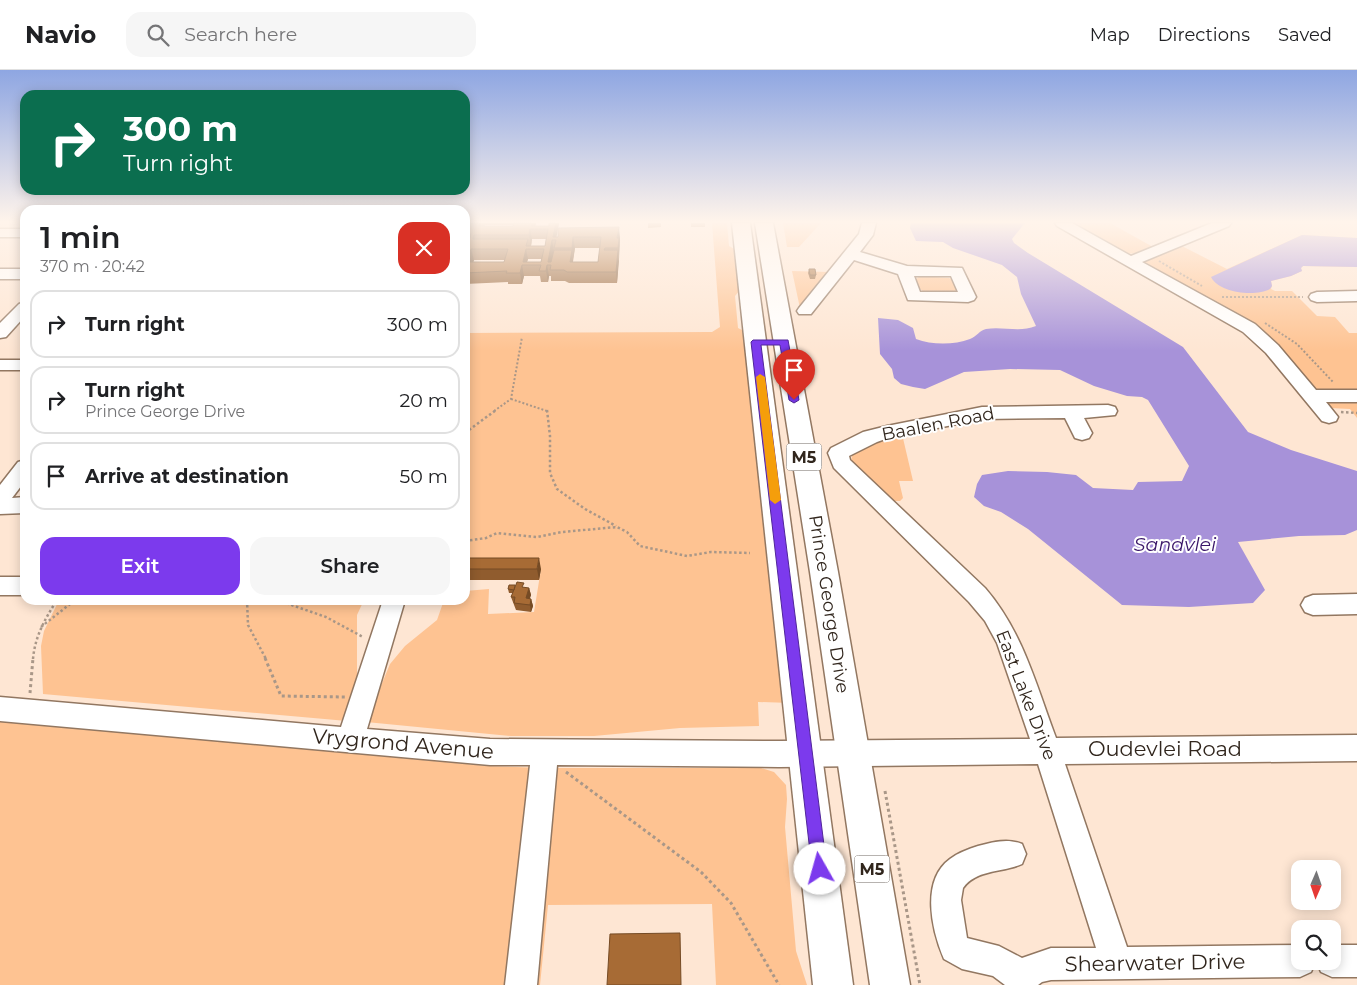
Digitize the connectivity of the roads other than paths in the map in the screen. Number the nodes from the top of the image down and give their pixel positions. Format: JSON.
{"nodes":[{"id":1,"x":746,"y":266,"type":"edge"},
{"id":2,"x":771,"y":266,"type":"edge"},
{"id":3,"x":841,"y":266,"type":"edge"},
{"id":4,"x":891,"y":266,"type":"edge"},
{"id":5,"x":1139,"y":266,"type":"edge"},
{"id":6,"x":905,"y":271,"type":"dead end"},
{"id":7,"x":0,"y":274,"type":"edge"},
{"id":8,"x":20,"y":274,"type":"edge"},
{"id":9,"x":1357,"y":296,"type":"edge"},
{"id":10,"x":1317,"y":297,"type":"road end"},
{"id":11,"x":805,"y":311,"type":"dead end"},
{"id":12,"x":20,"y":315,"type":"edge"},
{"id":13,"x":0,"y":333,"type":"edge"},
{"id":14,"x":756,"y":342,"type":"junction"},
{"id":15,"x":784,"y":342,"type":"junction"},
{"id":16,"x":0,"y":365,"type":"edge"},
{"id":17,"x":20,"y":365,"type":"edge"},
{"id":18,"x":1312,"y":396,"type":"junction"},
{"id":19,"x":1357,"y":396,"type":"edge"},
{"id":20,"x":1072,"y":411,"type":"junction"},
{"id":21,"x":1108,"y":411,"type":"dead end"},
{"id":22,"x":1329,"y":417,"type":"dead end"},
{"id":23,"x":1082,"y":433,"type":"dead end"},
{"id":24,"x":838,"y":453,"type":"joint"},
{"id":25,"x":20,"y":473,"type":"edge"},
{"id":26,"x":0,"y":499,"type":"edge"},
{"id":27,"x":20,"y":505,"type":"edge"},
{"id":28,"x":0,"y":506,"type":"edge"},
{"id":29,"x":0,"y":586,"type":"edge"},
{"id":30,"x":20,"y":586,"type":"edge"},
{"id":31,"x":1357,"y":604,"type":"edge"},
{"id":32,"x":392,"y":605,"type":"edge"},
{"id":33,"x":1313,"y":605,"type":"dead end"},
{"id":34,"x":0,"y":709,"type":"edge"},
{"id":35,"x":350,"y":740,"type":"junction"},
{"id":36,"x":1357,"y":748,"type":"edge"},
{"id":37,"x":1047,"y":750,"type":"junction"},
{"id":38,"x":806,"y":753,"type":"junction"},
{"id":39,"x":853,"y":753,"type":"junction"},
{"id":40,"x":553,"y":761,"type":"junction"},
{"id":41,"x":1012,"y":854,"type":"dead end"},
{"id":42,"x":1357,"y":960,"type":"edge"},
{"id":43,"x":1291,"y":961,"type":"edge"},
{"id":44,"x":1341,"y":961,"type":"edge"},
{"id":45,"x":1117,"y":963,"type":"junction"},
{"id":46,"x":1022,"y":981,"type":"edge"},
{"id":47,"x":521,"y":985,"type":"edge"},
{"id":48,"x":833,"y":985,"type":"edge"},
{"id":49,"x":890,"y":985,"type":"edge"}],
"edges":[{"from":1,"to":14,"type":"main road","number":"M5"},
{"from":2,"to":15,"type":"main road","name":"Prince George Drive","number":"M5"},
{"from":3,"to":11,"type":"street"},
{"from":4,"to":6,"type":"street"},
{"from":5,"to":18,"type":"street"},
{"from":7,"to":8,"type":"street"},
{"from":9,"to":10,"type":"street"},
{"from":12,"to":13,"type":"street"},
{"from":14,"to":15,"type":"main road"},
{"from":14,"to":38,"type":"main road","number":"M5"},
{"from":15,"to":39,"type":"main road","name":"Prince George Drive","number":"M5"},
{"from":16,"to":17,"type":"street"},
{"from":18,"to":19,"type":"street"},
{"from":18,"to":22,"type":"street"},
{"from":20,"to":21,"type":"street","name":"Baalen Road"},
{"from":20,"to":23,"type":"street"},
{"from":20,"to":24,"type":"street","name":"Baalen Road"},
{"from":24,"to":37,"type":"street","name":"East Lake Drive"},
{"from":25,"to":26,"type":"street"},
{"from":27,"to":28,"type":"street"},
{"from":29,"to":30,"type":"street"},
{"from":31,"to":33,"type":"street"},
{"from":32,"to":35,"type":"street"},
{"from":34,"to":35,"type":"street","name":"Vrygrond Avenue"},
{"from":35,"to":40,"type":"street","name":"Vrygrond Avenue"},
{"from":36,"to":37,"type":"street","name":"Oudevlei Road"},
{"from":37,"to":39,"type":"street","name":"Oudevlei Road"},
{"from":37,"to":45,"type":"street","name":"East Lake Drive"},
{"from":38,"to":39,"type":"street","name":"Vrygrond Avenue"},
{"from":38,"to":40,"type":"street","name":"Vrygrond Avenue"},
{"from":38,"to":48,"type":"main road","number":"M5"},
{"from":39,"to":49,"type":"main road","name":"Prince George Drive","number":"M5"},
{"from":40,"to":47,"type":"street"},
{"from":41,"to":46,"type":"street"},
{"from":42,"to":44,"type":"street"},
{"from":43,"to":45,"type":"street","name":"Shearwater Drive"},
{"from":45,"to":46,"type":"street","name":"Shearwater Drive"}]}
